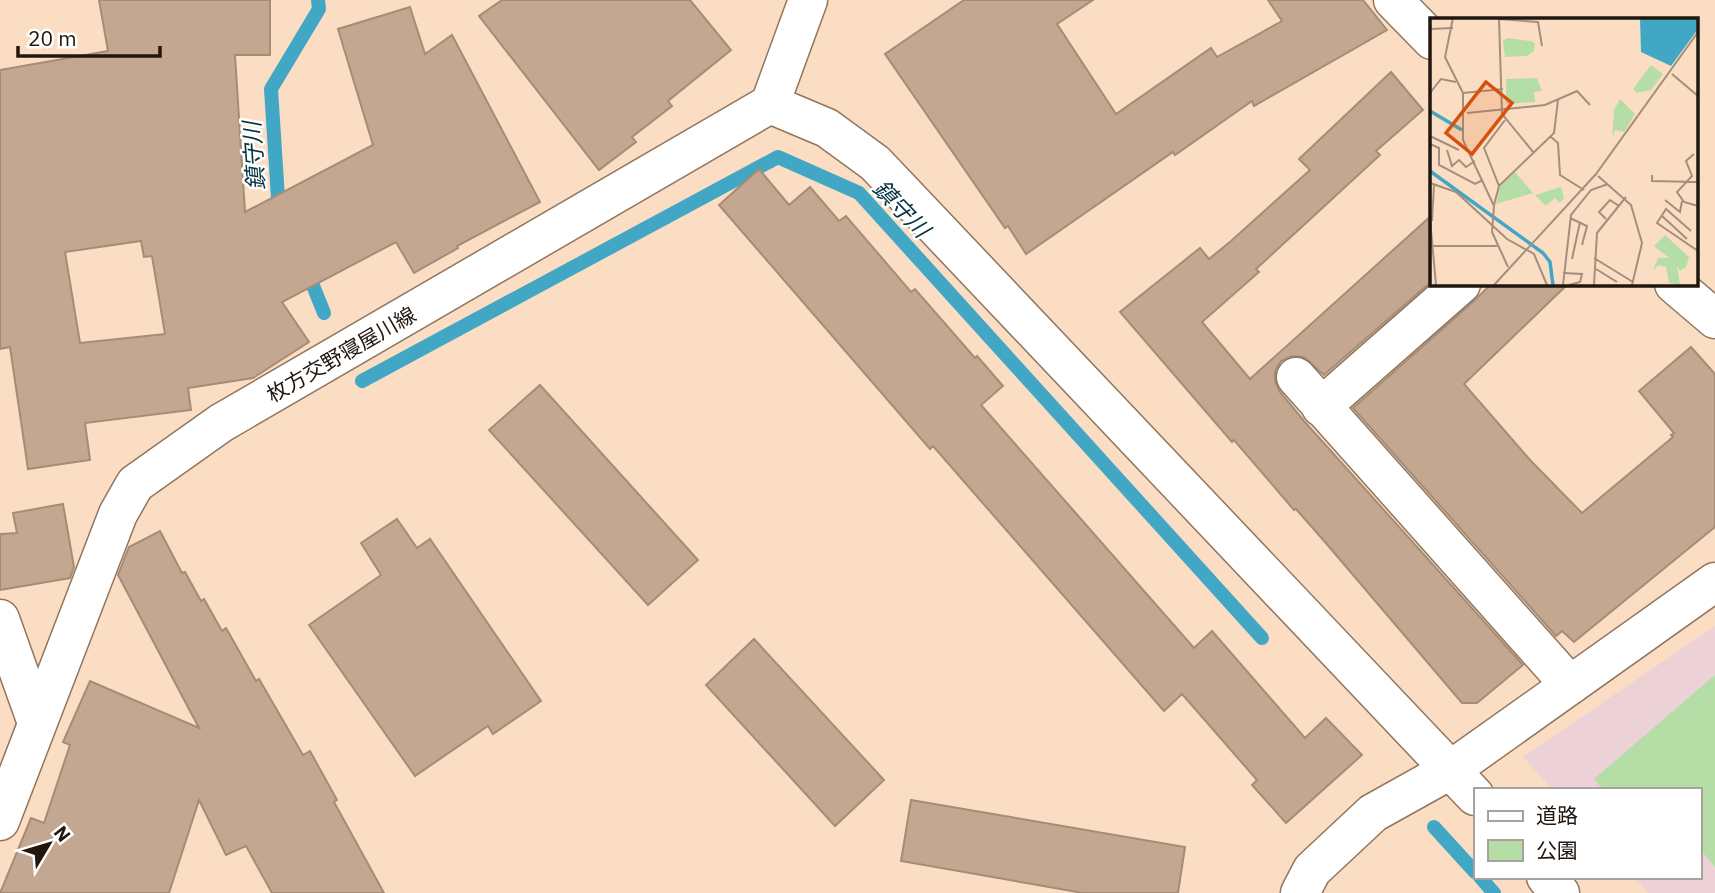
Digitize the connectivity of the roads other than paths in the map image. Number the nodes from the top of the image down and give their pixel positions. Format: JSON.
{"nodes":[{"id":1,"x":808,"y":0,"type":"edge"},
{"id":2,"x":1393,"y":0,"type":"edge"},
{"id":3,"x":1430,"y":38,"type":"edge"},
{"id":4,"x":770,"y":104,"type":"junction"},
{"id":5,"x":1460,"y":285,"type":"edge"},
{"id":6,"x":1675,"y":285,"type":"edge"},
{"id":7,"x":1715,"y":319,"type":"edge"},
{"id":8,"x":1296,"y":377,"type":"dead end"},
{"id":9,"x":1321,"y":407,"type":"junction"},
{"id":10,"x":1715,"y":582,"type":"edge"},
{"id":11,"x":0,"y":620,"type":"edge"},
{"id":12,"x":1570,"y":685,"type":"junction"},
{"id":13,"x":37,"y":723,"type":"junction"},
{"id":14,"x":1463,"y":783,"type":"edge"},
{"id":15,"x":0,"y":821,"type":"edge"},
{"id":16,"x":1548,"y":879,"type":"edge"},
{"id":17,"x":1300,"y":893,"type":"edge"},
{"id":18,"x":1560,"y":893,"type":"edge"}],
"edges":[{"from":1,"to":4,"type":"street"},
{"from":2,"to":3,"type":"street"},
{"from":4,"to":13,"type":"street","name":"枚方交野寝屋川線"},
{"from":4,"to":14,"type":"street"},
{"from":5,"to":9,"type":"street"},
{"from":6,"to":7,"type":"street"},
{"from":8,"to":9,"type":"street"},
{"from":9,"to":12,"type":"street"},
{"from":10,"to":12,"type":"street"},
{"from":11,"to":13,"type":"street"},
{"from":12,"to":14,"type":"street"},
{"from":13,"to":15,"type":"street","name":"枚方交野寝屋川線"},
{"from":14,"to":17,"type":"street"},
{"from":16,"to":18,"type":"street"}]}
